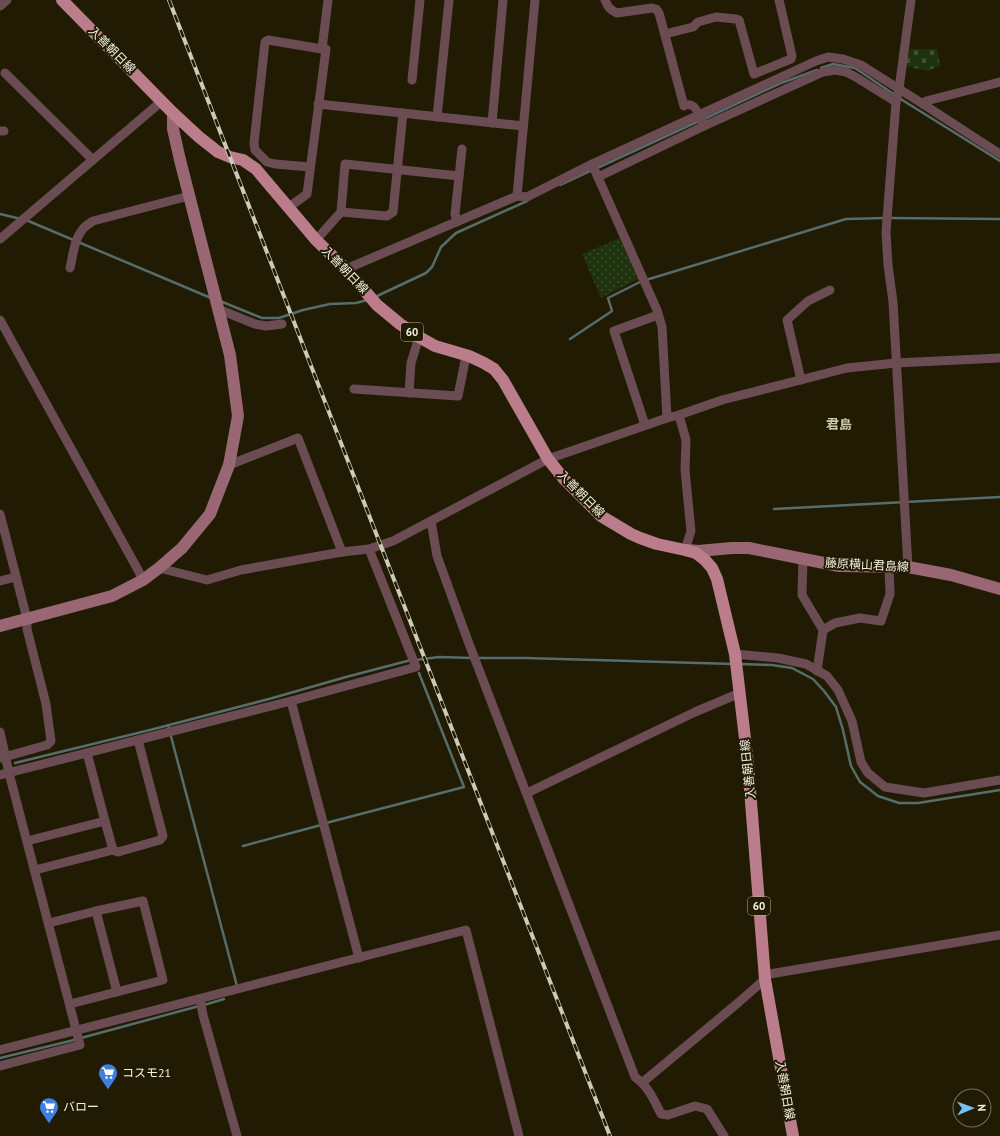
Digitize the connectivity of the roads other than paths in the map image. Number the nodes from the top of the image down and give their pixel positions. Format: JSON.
{"nodes":[{"id":1,"x":7,"y":0,"type":"edge"},
{"id":2,"x":62,"y":0,"type":"edge"},
{"id":3,"x":328,"y":0,"type":"edge"},
{"id":4,"x":420,"y":0,"type":"edge"},
{"id":5,"x":448,"y":0,"type":"edge"},
{"id":6,"x":503,"y":0,"type":"edge"},
{"id":7,"x":535,"y":0,"type":"edge"},
{"id":8,"x":606,"y":0,"type":"edge"},
{"id":9,"x":779,"y":0,"type":"edge"},
{"id":10,"x":911,"y":0,"type":"edge"},
{"id":11,"x":0,"y":6,"type":"edge"},
{"id":12,"x":665,"y":34,"type":"junction"},
{"id":13,"x":322,"y":48,"type":"junction"},
{"id":14,"x":5,"y":73,"type":"dead end"},
{"id":15,"x":412,"y":80,"type":"dead end"},
{"id":16,"x":1000,"y":82,"type":"edge"},
{"id":17,"x":899,"y":89,"type":"junction"},
{"id":18,"x":162,"y":101,"type":"junction"},
{"id":19,"x":896,"y":102,"type":"junction"},
{"id":20,"x":318,"y":104,"type":"junction"},
{"id":21,"x":923,"y":104,"type":"junction"},
{"id":22,"x":173,"y":113,"type":"junction"},
{"id":23,"x":403,"y":113,"type":"junction"},
{"id":24,"x":699,"y":114,"type":"junction"},
{"id":25,"x":437,"y":117,"type":"junction"},
{"id":26,"x":492,"y":123,"type":"junction"},
{"id":27,"x":523,"y":126,"type":"junction"},
{"id":28,"x":704,"y":126,"type":"junction"},
{"id":29,"x":462,"y":149,"type":"dead end"},
{"id":30,"x":1000,"y":154,"type":"edge"},
{"id":31,"x":93,"y":160,"type":"junction"},
{"id":32,"x":592,"y":164,"type":"junction"},
{"id":33,"x":310,"y":167,"type":"junction"},
{"id":34,"x":397,"y":170,"type":"junction"},
{"id":35,"x":459,"y":176,"type":"junction"},
{"id":36,"x":598,"y":177,"type":"junction"},
{"id":37,"x":189,"y":196,"type":"junction"},
{"id":38,"x":517,"y":196,"type":"junction"},
{"id":39,"x":289,"y":207,"type":"junction"},
{"id":40,"x":341,"y":212,"type":"junction"},
{"id":41,"x":457,"y":222,"type":"junction"},
{"id":42,"x":0,"y":239,"type":"edge"},
{"id":43,"x":316,"y":240,"type":"junction"},
{"id":44,"x":70,"y":268,"type":"dead end"},
{"id":45,"x":346,"y":269,"type":"junction"},
{"id":46,"x":830,"y":290,"type":"dead end"},
{"id":47,"x":218,"y":308,"type":"junction"},
{"id":48,"x":658,"y":315,"type":"junction"},
{"id":49,"x":0,"y":320,"type":"edge"},
{"id":50,"x":282,"y":324,"type":"dead end"},
{"id":51,"x":419,"y":337,"type":"junction"},
{"id":52,"x":466,"y":356,"type":"junction"},
{"id":53,"x":1000,"y":358,"type":"edge"},
{"id":54,"x":896,"y":364,"type":"junction"},
{"id":55,"x":801,"y":380,"type":"junction"},
{"id":56,"x":354,"y":389,"type":"dead end"},
{"id":57,"x":409,"y":393,"type":"junction"},
{"id":58,"x":679,"y":415,"type":"junction"},
{"id":59,"x":667,"y":418,"type":"junction"},
{"id":60,"x":645,"y":425,"type":"junction"},
{"id":61,"x":548,"y":459,"type":"junction"},
{"id":62,"x":230,"y":465,"type":"junction"},
{"id":63,"x":0,"y":514,"type":"edge"},
{"id":64,"x":431,"y":521,"type":"junction"},
{"id":65,"x":369,"y":549,"type":"junction"},
{"id":66,"x":685,"y":550,"type":"junction"},
{"id":67,"x":342,"y":552,"type":"junction"},
{"id":68,"x":803,"y":559,"type":"junction"},
{"id":69,"x":889,"y":566,"type":"junction"},
{"id":70,"x":908,"y":567,"type":"junction"},
{"id":71,"x":159,"y":568,"type":"junction"},
{"id":72,"x":16,"y":577,"type":"junction"},
{"id":73,"x":143,"y":580,"type":"junction"},
{"id":74,"x":0,"y":581,"type":"edge"},
{"id":75,"x":1000,"y":589,"type":"edge"},
{"id":76,"x":27,"y":619,"type":"junction"},
{"id":77,"x":0,"y":626,"type":"edge"},
{"id":78,"x":823,"y":630,"type":"junction"},
{"id":79,"x":735,"y":654,"type":"junction"},
{"id":80,"x":818,"y":670,"type":"junction"},
{"id":81,"x":740,"y":693,"type":"junction"},
{"id":82,"x":291,"y":701,"type":"junction"},
{"id":83,"x":0,"y":732,"type":"edge"},
{"id":84,"x":138,"y":740,"type":"junction"},
{"id":85,"x":87,"y":753,"type":"junction"},
{"id":86,"x":3,"y":757,"type":"edge"},
{"id":87,"x":4,"y":774,"type":"edge"},
{"id":88,"x":1000,"y":780,"type":"edge"},
{"id":89,"x":527,"y":793,"type":"junction"},
{"id":90,"x":105,"y":821,"type":"junction"},
{"id":91,"x":27,"y":841,"type":"junction"},
{"id":92,"x":113,"y":850,"type":"junction"},
{"id":93,"x":34,"y":870,"type":"junction"},
{"id":94,"x":96,"y":911,"type":"junction"},
{"id":95,"x":49,"y":923,"type":"junction"},
{"id":96,"x":1000,"y":935,"type":"edge"},
{"id":97,"x":359,"y":958,"type":"junction"},
{"id":98,"x":765,"y":977,"type":"junction"},
{"id":99,"x":117,"y":992,"type":"junction"},
{"id":100,"x":200,"y":999,"type":"junction"},
{"id":101,"x":70,"y":1004,"type":"junction"},
{"id":102,"x":76,"y":1030,"type":"junction"},
{"id":103,"x":0,"y":1050,"type":"edge"},
{"id":104,"x":0,"y":1066,"type":"edge"},
{"id":105,"x":643,"y":1082,"type":"junction"},
{"id":106,"x":237,"y":1136,"type":"edge"},
{"id":107,"x":519,"y":1136,"type":"edge"},
{"id":108,"x":724,"y":1136,"type":"edge"},
{"id":109,"x":793,"y":1136,"type":"edge"}],
"edges":[{"from":1,"to":11,"type":"street"},
{"from":2,"to":18,"type":"main road","name":"入善朝日線","number":"60"},
{"from":3,"to":13,"type":"street"},
{"from":4,"to":15,"type":"street"},
{"from":5,"to":25,"type":"street"},
{"from":6,"to":26,"type":"street"},
{"from":7,"to":27,"type":"street"},
{"from":8,"to":12,"type":"street"},
{"from":9,"to":12,"type":"street"},
{"from":10,"to":17,"type":"street"},
{"from":12,"to":24,"type":"street"},
{"from":13,"to":20,"type":"street"},
{"from":13,"to":33,"type":"street"},
{"from":14,"to":31,"type":"street"},
{"from":16,"to":21,"type":"street"},
{"from":17,"to":19,"type":"street"},
{"from":17,"to":21,"type":"street"},
{"from":17,"to":24,"type":"street"},
{"from":18,"to":22,"type":"main road","name":"入善朝日線","number":"60"},
{"from":18,"to":31,"type":"street"},
{"from":19,"to":28,"type":"street"},
{"from":19,"to":54,"type":"street"},
{"from":20,"to":23,"type":"street"},
{"from":20,"to":33,"type":"street"},
{"from":21,"to":30,"type":"street"},
{"from":22,"to":37,"type":"street"},
{"from":22,"to":39,"type":"main road","name":"入善朝日線","number":"60"},
{"from":23,"to":25,"type":"street"},
{"from":23,"to":34,"type":"street"},
{"from":24,"to":28,"type":"street"},
{"from":24,"to":32,"type":"street"},
{"from":25,"to":26,"type":"street"},
{"from":26,"to":27,"type":"street"},
{"from":27,"to":38,"type":"street"},
{"from":28,"to":36,"type":"street"},
{"from":29,"to":35,"type":"street"},
{"from":31,"to":42,"type":"street"},
{"from":32,"to":36,"type":"street"},
{"from":32,"to":38,"type":"street"},
{"from":33,"to":39,"type":"street"},
{"from":34,"to":35,"type":"street"},
{"from":34,"to":40,"type":"street"},
{"from":34,"to":40,"type":"street"},
{"from":35,"to":41,"type":"street"},
{"from":36,"to":48,"type":"street"},
{"from":37,"to":44,"type":"street"},
{"from":37,"to":47,"type":"street"},
{"from":38,"to":41,"type":"street"},
{"from":39,"to":43,"type":"main road","name":"入善朝日線","number":"60"},
{"from":40,"to":43,"type":"street"},
{"from":41,"to":45,"type":"street"},
{"from":43,"to":45,"type":"main road","name":"入善朝日線","number":"60"},
{"from":45,"to":51,"type":"main road","name":"入善朝日線","number":"60"},
{"from":46,"to":55,"type":"street"},
{"from":47,"to":50,"type":"street"},
{"from":47,"to":62,"type":"street"},
{"from":48,"to":59,"type":"street"},
{"from":48,"to":60,"type":"street"},
{"from":49,"to":73,"type":"street"},
{"from":51,"to":52,"type":"main road","name":"入善朝日線","number":"60"},
{"from":51,"to":57,"type":"street"},
{"from":52,"to":57,"type":"street"},
{"from":52,"to":61,"type":"main road","name":"入善朝日線","number":"60"},
{"from":53,"to":54,"type":"street"},
{"from":54,"to":55,"type":"street"},
{"from":54,"to":70,"type":"street"},
{"from":55,"to":58,"type":"street"},
{"from":56,"to":57,"type":"street"},
{"from":58,"to":59,"type":"street"},
{"from":58,"to":66,"type":"street"},
{"from":59,"to":60,"type":"street"},
{"from":60,"to":61,"type":"street"},
{"from":61,"to":64,"type":"street"},
{"from":61,"to":66,"type":"main road","name":"入善朝日線","number":"60"},
{"from":62,"to":67,"type":"street"},
{"from":62,"to":71,"type":"street"},
{"from":63,"to":72,"type":"street"},
{"from":64,"to":65,"type":"street"},
{"from":64,"to":89,"type":"street"},
{"from":65,"to":67,"type":"street"},
{"from":65,"to":82,"type":"street"},
{"from":66,"to":68,"type":"street","name":"藤原横山君島線"},
{"from":66,"to":79,"type":"main road","name":"入善朝日線","number":"60"},
{"from":67,"to":71,"type":"street"},
{"from":68,"to":69,"type":"street","name":"藤原横山君島線"},
{"from":68,"to":78,"type":"street"},
{"from":69,"to":70,"type":"street","name":"藤原横山君島線"},
{"from":69,"to":78,"type":"street"},
{"from":70,"to":75,"type":"street","name":"藤原横山君島線"},
{"from":71,"to":73,"type":"street"},
{"from":72,"to":74,"type":"street"},
{"from":72,"to":76,"type":"street"},
{"from":73,"to":76,"type":"street"},
{"from":76,"to":77,"type":"street"},
{"from":76,"to":86,"type":"street"},
{"from":78,"to":80,"type":"street"},
{"from":79,"to":80,"type":"street"},
{"from":79,"to":81,"type":"main road","name":"入善朝日線","number":"60"},
{"from":80,"to":88,"type":"street"},
{"from":81,"to":89,"type":"street"},
{"from":81,"to":98,"type":"main road","name":"入善朝日線","number":"60"},
{"from":82,"to":84,"type":"street"},
{"from":82,"to":97,"type":"street"},
{"from":83,"to":86,"type":"street"},
{"from":84,"to":85,"type":"street"},
{"from":84,"to":92,"type":"street"},
{"from":85,"to":87,"type":"street"},
{"from":85,"to":90,"type":"street"},
{"from":86,"to":87,"type":"street"},
{"from":87,"to":91,"type":"street"},
{"from":89,"to":105,"type":"street"},
{"from":90,"to":91,"type":"street"},
{"from":90,"to":92,"type":"street"},
{"from":91,"to":93,"type":"street"},
{"from":92,"to":93,"type":"street"},
{"from":93,"to":95,"type":"street"},
{"from":94,"to":95,"type":"street"},
{"from":94,"to":99,"type":"street"},
{"from":94,"to":99,"type":"street"},
{"from":95,"to":101,"type":"street"},
{"from":96,"to":98,"type":"street"},
{"from":97,"to":100,"type":"street"},
{"from":97,"to":107,"type":"street"},
{"from":98,"to":105,"type":"street"},
{"from":98,"to":109,"type":"main road","name":"入善朝日線","number":"60"},
{"from":99,"to":101,"type":"street"},
{"from":100,"to":102,"type":"street"},
{"from":100,"to":106,"type":"street"},
{"from":101,"to":102,"type":"street"},
{"from":102,"to":103,"type":"street"},
{"from":102,"to":104,"type":"street"},
{"from":105,"to":108,"type":"street"}]}
